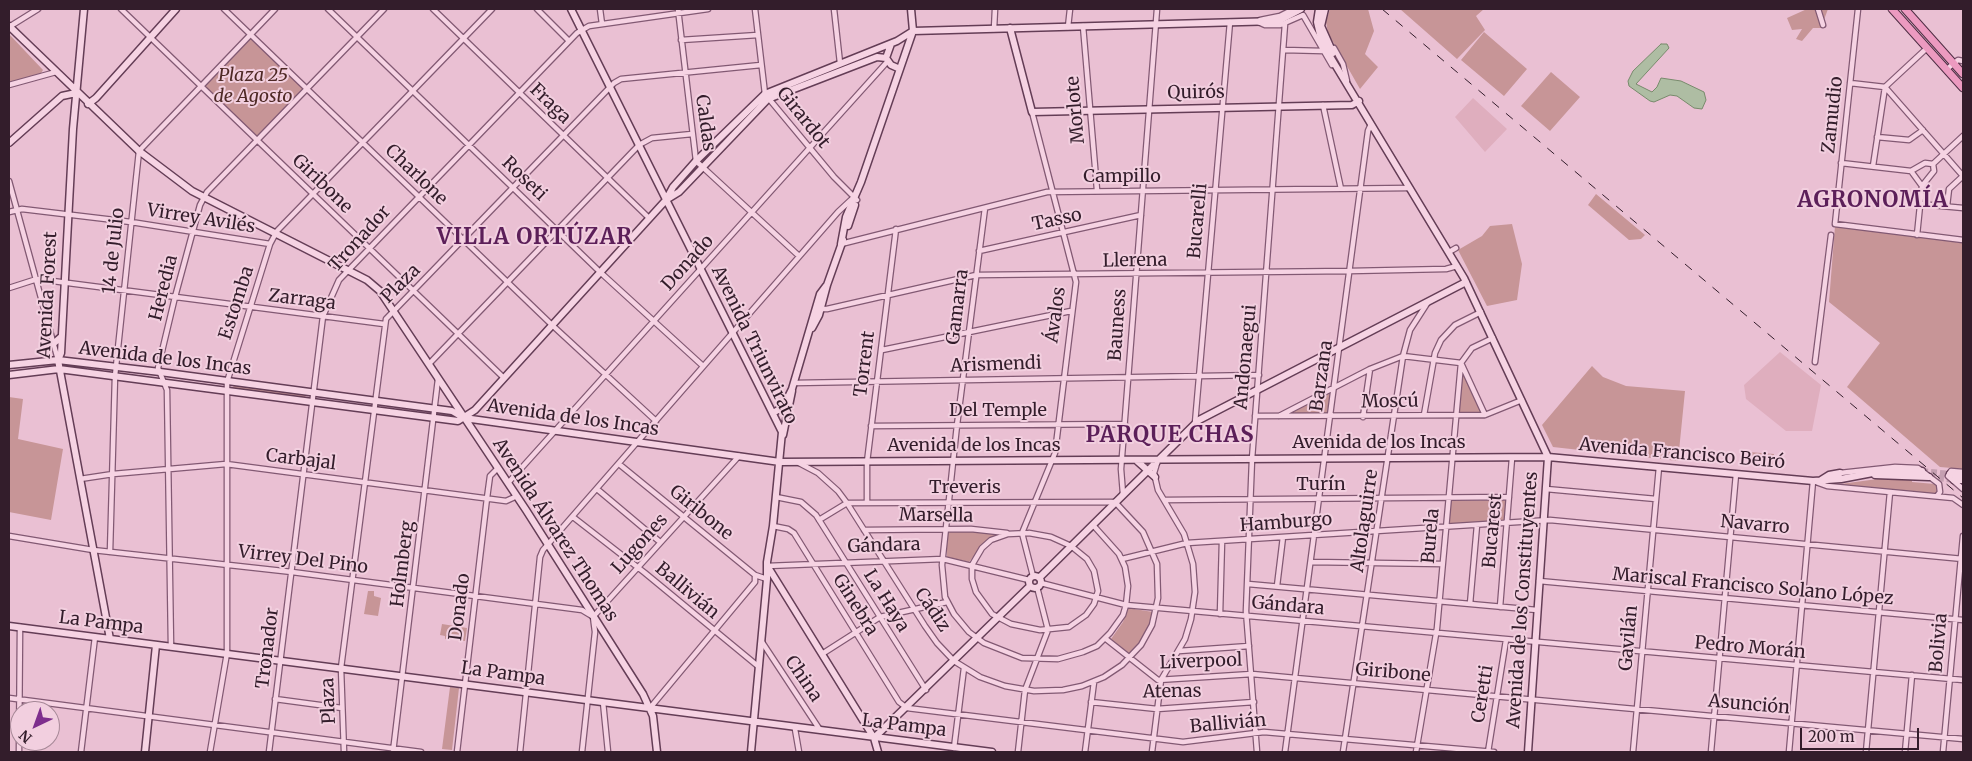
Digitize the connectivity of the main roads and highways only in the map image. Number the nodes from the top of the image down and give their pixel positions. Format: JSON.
{"nodes":[{"id":1,"x":84,"y":9,"type":"edge"},
{"id":2,"x":176,"y":9,"type":"edge"},
{"id":3,"x":570,"y":9,"type":"edge"},
{"id":4,"x":911,"y":9,"type":"edge"},
{"id":5,"x":1320,"y":9,"type":"edge"},
{"id":6,"x":1326,"y":9,"type":"edge"},
{"id":7,"x":1892,"y":9,"type":"edge"},
{"id":8,"x":1904,"y":9,"type":"edge"},
{"id":9,"x":1302,"y":12,"type":"edge"},
{"id":10,"x":9,"y":26,"type":"edge"},
{"id":11,"x":1010,"y":28,"type":"junction"},
{"id":12,"x":913,"y":31,"type":"junction"},
{"id":13,"x":892,"y":43,"type":"junction"},
{"id":14,"x":887,"y":60,"type":"junction"},
{"id":15,"x":842,"y":67,"type":"junction"},
{"id":16,"x":900,"y":69,"type":"junction"},
{"id":17,"x":1963,"y":74,"type":"edge"},
{"id":18,"x":1347,"y":81,"type":"junction"},
{"id":19,"x":1963,"y":88,"type":"edge"},
{"id":20,"x":76,"y":92,"type":"junction"},
{"id":21,"x":766,"y":97,"type":"junction"},
{"id":22,"x":1359,"y":101,"type":"junction"},
{"id":23,"x":88,"y":104,"type":"junction"},
{"id":24,"x":1032,"y":112,"type":"joint"},
{"id":25,"x":9,"y":143,"type":"edge"},
{"id":26,"x":855,"y":199,"type":"junction"},
{"id":27,"x":666,"y":200,"type":"junction"},
{"id":28,"x":841,"y":244,"type":"junction"},
{"id":29,"x":1466,"y":282,"type":"junction"},
{"id":30,"x":61,"y":337,"type":"junction"},
{"id":31,"x":53,"y":344,"type":"road end"},
{"id":32,"x":58,"y":360,"type":"junction"},
{"id":33,"x":9,"y":365,"type":"edge"},
{"id":34,"x":59,"y":369,"type":"junction"},
{"id":35,"x":9,"y":375,"type":"edge"},
{"id":36,"x":793,"y":386,"type":"junction"},
{"id":37,"x":773,"y":413,"type":"junction"},
{"id":38,"x":464,"y":418,"type":"junction"},
{"id":39,"x":782,"y":438,"type":"junction"},
{"id":40,"x":1171,"y":446,"type":"junction"},
{"id":41,"x":1548,"y":457,"type":"junction"},
{"id":42,"x":1176,"y":459,"type":"junction"},
{"id":43,"x":1136,"y":460,"type":"junction"},
{"id":44,"x":1158,"y":460,"type":"junction"},
{"id":45,"x":780,"y":462,"type":"junction"},
{"id":46,"x":1149,"y":469,"type":"junction"},
{"id":47,"x":1922,"y":471,"type":"tunnel mouth"},
{"id":48,"x":1840,"y":473,"type":"road end"},
{"id":49,"x":1864,"y":474,"type":"junction"},
{"id":50,"x":1963,"y":474,"type":"edge"},
{"id":51,"x":1155,"y":476,"type":"road end"},
{"id":52,"x":1929,"y":477,"type":"tunnel mouth"},
{"id":53,"x":1963,"y":480,"type":"edge"},
{"id":54,"x":1816,"y":481,"type":"junction"},
{"id":55,"x":767,"y":566,"type":"junction"},
{"id":56,"x":9,"y":626,"type":"edge"},
{"id":57,"x":110,"y":639,"type":"junction"},
{"id":58,"x":156,"y":645,"type":"junction"},
{"id":59,"x":650,"y":708,"type":"junction"},
{"id":60,"x":754,"y":722,"type":"junction"},
{"id":61,"x":874,"y":738,"type":"junction"},
{"id":62,"x":974,"y":751,"type":"edge"},
{"id":63,"x":145,"y":752,"type":"edge"},
{"id":64,"x":657,"y":752,"type":"edge"},
{"id":65,"x":751,"y":752,"type":"edge"},
{"id":66,"x":878,"y":752,"type":"edge"},
{"id":67,"x":992,"y":752,"type":"edge"},
{"id":68,"x":1528,"y":752,"type":"edge"}],
"edges":[{"from":1,"to":20,"type":"main road","name":"Avenida Forest"},
{"from":2,"to":23,"type":"main road"},
{"from":3,"to":27,"type":"main road","name":"Avenida Triunvirato"},
{"from":4,"to":12,"type":"main road"},
{"from":5,"to":18,"type":"main road","name":"Avenida de los Constituyentes"},
{"from":6,"to":18,"type":"main road","name":"Avenida de los Constituyentes"},
{"from":7,"to":19,"type":"main road"},
{"from":8,"to":17,"type":"main road"},
{"from":9,"to":11,"type":"main road"},
{"from":10,"to":20,"type":"main road","name":"Avenida Álvarez Thomas"},
{"from":11,"to":12,"type":"main road"},
{"from":11,"to":24,"type":"main road","name":"Ávalos"},
{"from":12,"to":13,"type":"main road"},
{"from":12,"to":16,"type":"main road"},
{"from":13,"to":14,"type":"main road"},
{"from":13,"to":15,"type":"main road"},
{"from":14,"to":15,"type":"main road"},
{"from":14,"to":16,"type":"main road"},
{"from":15,"to":21,"type":"main road"},
{"from":16,"to":26,"type":"main road"},
{"from":18,"to":22,"type":"main road","name":"Avenida de los Constituyentes"},
{"from":20,"to":23,"type":"main road","name":"Avenida Álvarez Thomas"},
{"from":20,"to":25,"type":"main road"},
{"from":20,"to":30,"type":"main road","name":"Avenida Forest"},
{"from":21,"to":27,"type":"main road"},
{"from":21,"to":27,"type":"main road"},
{"from":22,"to":24,"type":"main road","name":"Quirós"},
{"from":22,"to":29,"type":"main road","name":"Avenida de los Constituyentes"},
{"from":23,"to":38,"type":"main road","name":"Avenida Álvarez Thomas"},
{"from":26,"to":28,"type":"main road"},
{"from":26,"to":28,"type":"main road"},
{"from":27,"to":37,"type":"main road","name":"Avenida Triunvirato"},
{"from":27,"to":38,"type":"main road"},
{"from":28,"to":36,"type":"main road"},
{"from":29,"to":40,"type":"main road"},
{"from":29,"to":41,"type":"main road","name":"Avenida de los Constituyentes"},
{"from":30,"to":31,"type":"main road"},
{"from":30,"to":32,"type":"main road","name":"Avenida Forest"},
{"from":32,"to":33,"type":"main road","name":"Avenida de los Incas"},
{"from":32,"to":34,"type":"main road","name":"Avenida Forest"},
{"from":32,"to":38,"type":"main road","name":"Avenida de los Incas"},
{"from":34,"to":35,"type":"main road","name":"Avenida de los Incas"},
{"from":34,"to":38,"type":"main road","name":"Avenida de los Incas"},
{"from":34,"to":57,"type":"main road","name":"Avenida Forest"},
{"from":36,"to":37,"type":"main road"},
{"from":36,"to":39,"type":"main road"},
{"from":37,"to":39,"type":"main road","name":"Avenida Triunvirato"},
{"from":38,"to":45,"type":"main road","name":"Avenida de los Incas"},
{"from":38,"to":59,"type":"main road","name":"Avenida Álvarez Thomas"},
{"from":39,"to":45,"type":"main road","name":"Avenida Triunvirato"},
{"from":40,"to":42,"type":"main road"},
{"from":40,"to":44,"type":"main road"},
{"from":41,"to":42,"type":"main road","name":"Avenida de los Incas"},
{"from":41,"to":54,"type":"main road","name":"Avenida Francisco Beiró"},
{"from":41,"to":68,"type":"main road","name":"Avenida de los Constituyentes"},
{"from":42,"to":44,"type":"main road","name":"Avenida de los Incas"},
{"from":43,"to":44,"type":"main road","name":"Avenida de los Incas"},
{"from":43,"to":45,"type":"main road","name":"Avenida de los Incas"},
{"from":43,"to":46,"type":"main road"},
{"from":44,"to":46,"type":"main road"},
{"from":45,"to":55,"type":"main road","name":"Avenida Triunvirato"},
{"from":46,"to":51,"type":"main road"},
{"from":46,"to":61,"type":"main road"},
{"from":47,"to":49,"type":"main road"},
{"from":48,"to":54,"type":"main road"},
{"from":49,"to":52,"type":"main road"},
{"from":49,"to":54,"type":"main road"},
{"from":50,"to":53,"type":"main road"},
{"from":55,"to":60,"type":"main road","name":"Avenida Triunvirato"},
{"from":55,"to":61,"type":"main road"},
{"from":56,"to":57,"type":"main road","name":"La Pampa"},
{"from":57,"to":58,"type":"main road","name":"La Pampa"},
{"from":58,"to":59,"type":"main road","name":"La Pampa"},
{"from":58,"to":63,"type":"main road"},
{"from":59,"to":60,"type":"main road","name":"La Pampa"},
{"from":59,"to":64,"type":"main road","name":"Avenida Álvarez Thomas"},
{"from":60,"to":61,"type":"main road","name":"La Pampa"},
{"from":60,"to":65,"type":"main road","name":"Avenida Triunvirato"},
{"from":61,"to":62,"type":"main road","name":"La Pampa"},
{"from":61,"to":66,"type":"main road"},
{"from":62,"to":67,"type":"main road","name":"La Pampa"}]}
